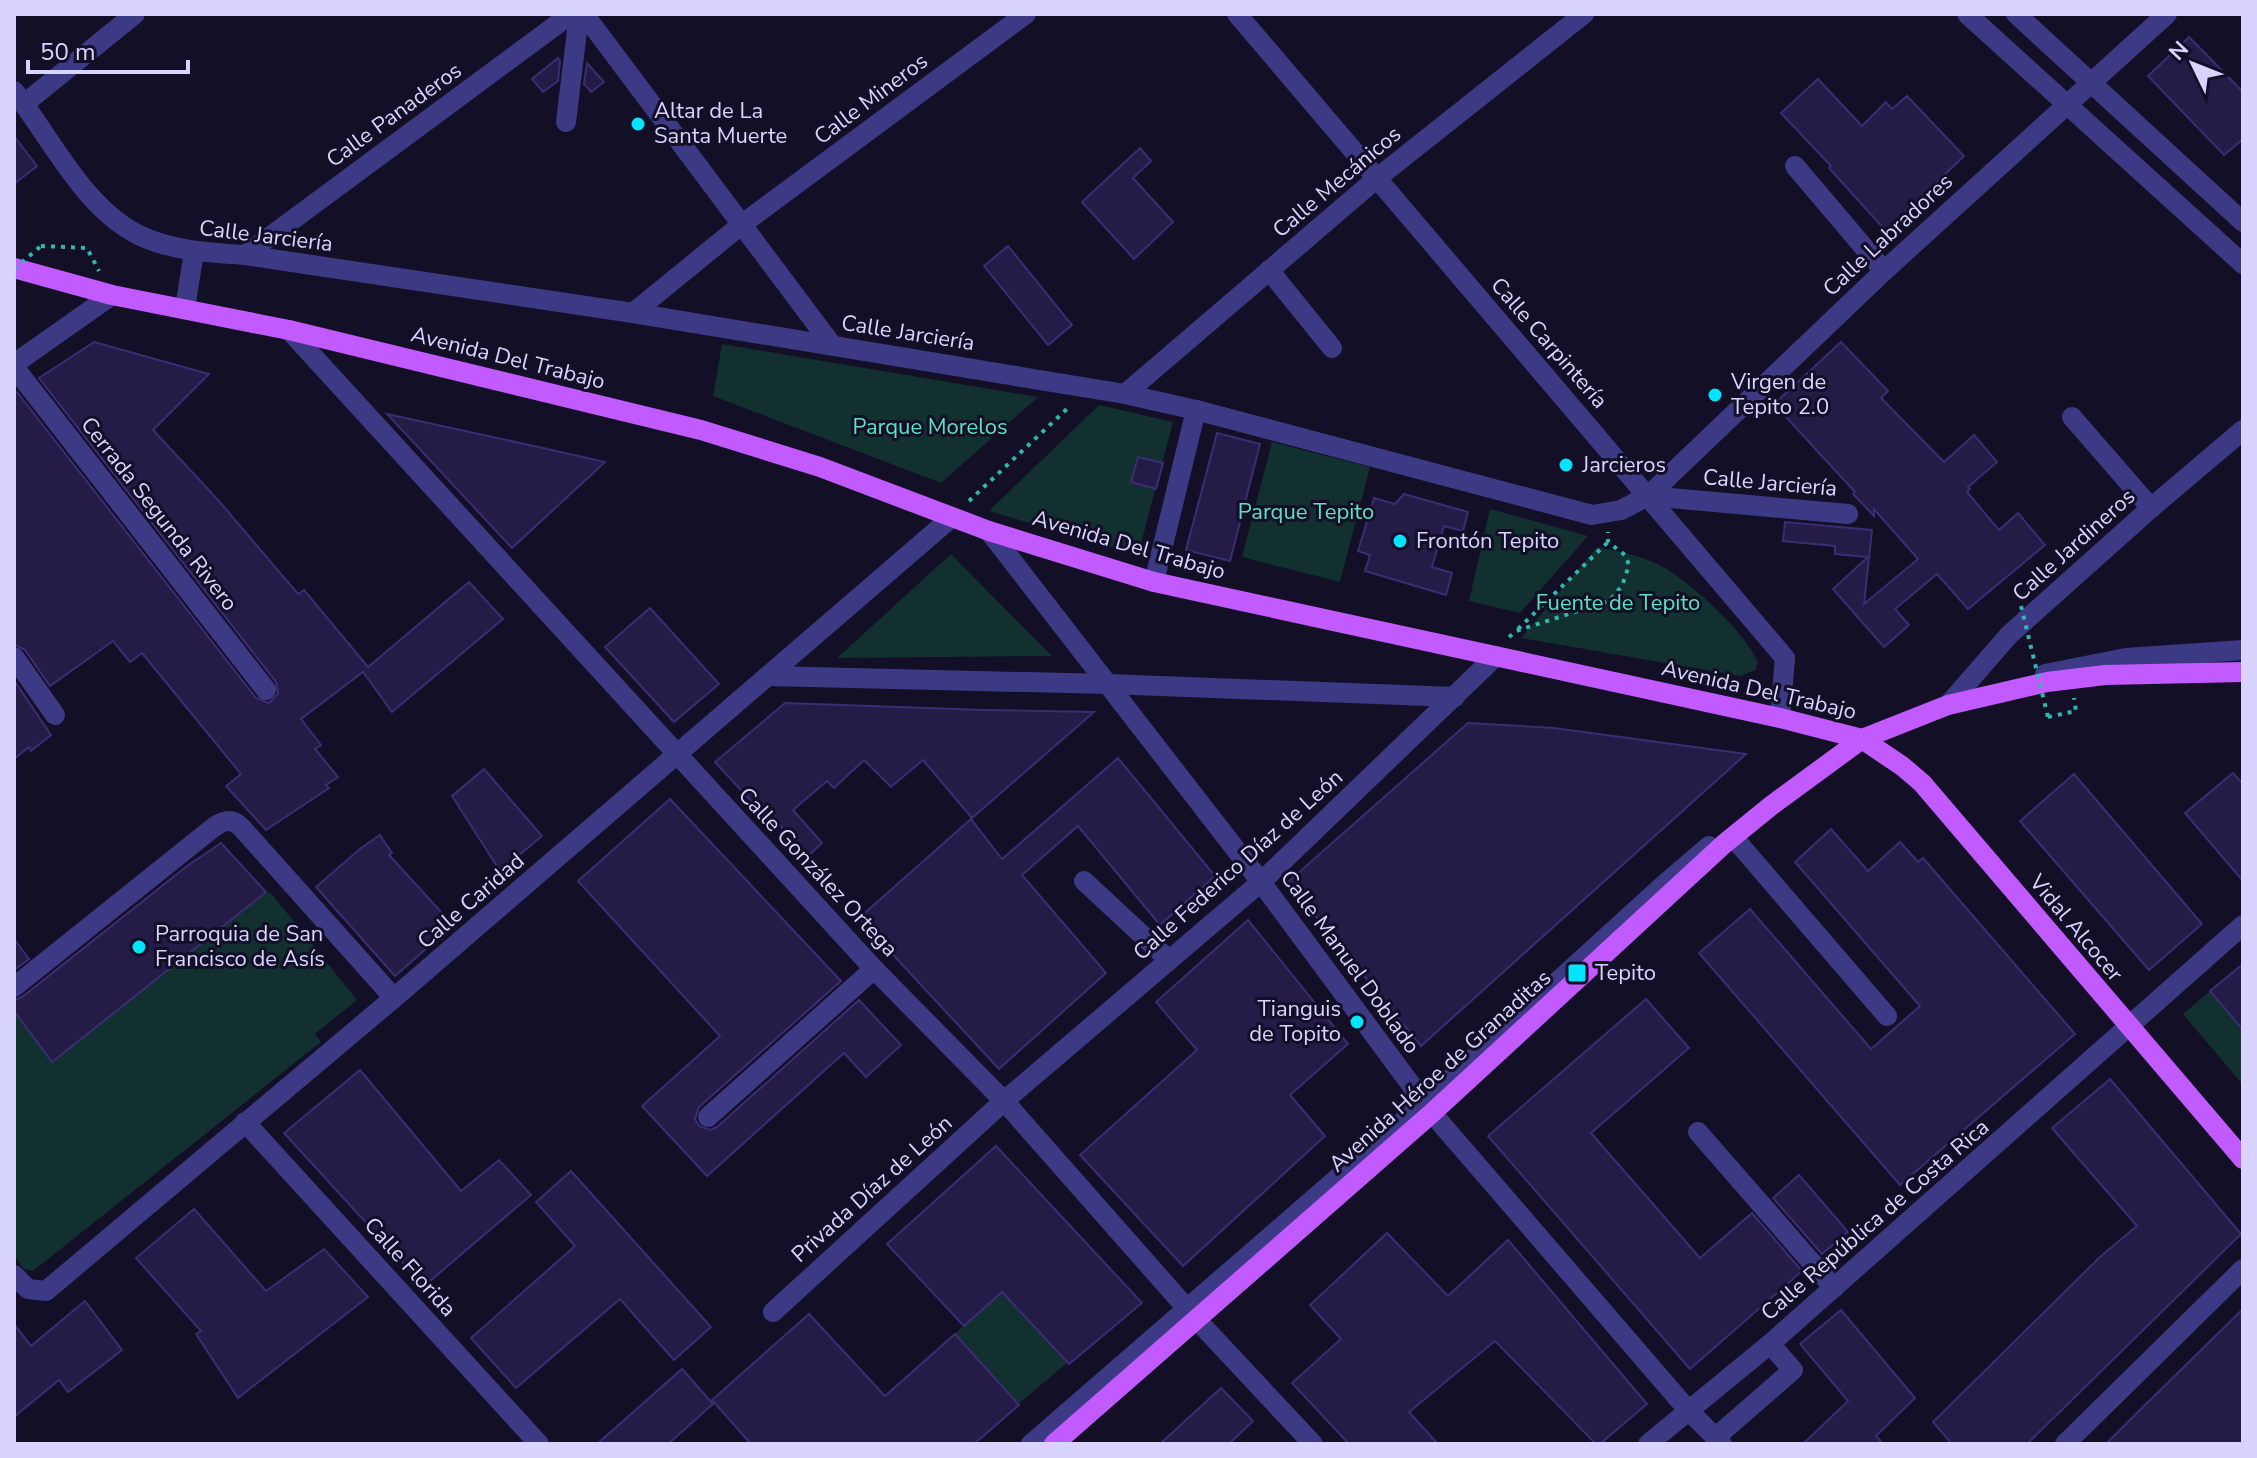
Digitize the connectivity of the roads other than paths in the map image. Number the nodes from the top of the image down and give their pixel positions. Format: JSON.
{"nodes":[{"id":1,"x":135,"y":14,"type":"edge"},
{"id":2,"x":571,"y":14,"type":"edge"},
{"id":3,"x":581,"y":14,"type":"edge"},
{"id":4,"x":1026,"y":14,"type":"edge"},
{"id":5,"x":1237,"y":14,"type":"edge"},
{"id":6,"x":1584,"y":14,"type":"edge"},
{"id":7,"x":1967,"y":14,"type":"edge"},
{"id":8,"x":2016,"y":14,"type":"edge"},
{"id":9,"x":2167,"y":14,"type":"edge"},
{"id":10,"x":2090,"y":81,"type":"junction"},
{"id":11,"x":19,"y":98,"type":"edge"},
{"id":12,"x":2067,"y":103,"type":"junction"},
{"id":13,"x":566,"y":122,"type":"dead end"},
{"id":14,"x":1795,"y":166,"type":"dead end"},
{"id":15,"x":1376,"y":179,"type":"junction"},
{"id":16,"x":2243,"y":222,"type":"edge"},
{"id":17,"x":741,"y":225,"type":"junction"},
{"id":18,"x":194,"y":252,"type":"junction"},
{"id":19,"x":245,"y":255,"type":"junction"},
{"id":20,"x":2243,"y":264,"type":"edge"},
{"id":21,"x":14,"y":269,"type":"edge"},
{"id":22,"x":1269,"y":270,"type":"junction"},
{"id":23,"x":1884,"y":271,"type":"junction"},
{"id":24,"x":112,"y":295,"type":"junction"},
{"id":25,"x":185,"y":308,"type":"junction"},
{"id":26,"x":633,"y":313,"type":"junction"},
{"id":27,"x":289,"y":330,"type":"junction"},
{"id":28,"x":832,"y":345,"type":"junction"},
{"id":29,"x":1332,"y":348,"type":"dead end"},
{"id":30,"x":14,"y":366,"type":"edge"},
{"id":31,"x":1125,"y":394,"type":"junction"},
{"id":32,"x":1196,"y":410,"type":"junction"},
{"id":33,"x":2072,"y":417,"type":"dead end"},
{"id":34,"x":2243,"y":430,"type":"edge"},
{"id":35,"x":1648,"y":496,"type":"junction"},
{"id":36,"x":2151,"y":508,"type":"junction"},
{"id":37,"x":1848,"y":514,"type":"dead end"},
{"id":38,"x":951,"y":518,"type":"junction"},
{"id":39,"x":989,"y":531,"type":"junction"},
{"id":40,"x":1154,"y":582,"type":"junction"},
{"id":41,"x":2243,"y":650,"type":"edge"},
{"id":42,"x":1493,"y":656,"type":"junction"},
{"id":43,"x":14,"y":657,"type":"edge"},
{"id":44,"x":2243,"y":672,"type":"edge"},
{"id":45,"x":768,"y":676,"type":"junction"},
{"id":46,"x":1108,"y":684,"type":"junction"},
{"id":47,"x":266,"y":690,"type":"dead end"},
{"id":48,"x":1455,"y":697,"type":"junction"},
{"id":49,"x":1953,"y":699,"type":"junction"},
{"id":50,"x":55,"y":715,"type":"dead end"},
{"id":51,"x":1780,"y":718,"type":"junction"},
{"id":52,"x":1858,"y":738,"type":"junction"},
{"id":53,"x":678,"y":755,"type":"junction"},
{"id":54,"x":1733,"y":837,"type":"junction"},
{"id":55,"x":1084,"y":881,"type":"dead end"},
{"id":56,"x":1261,"y":882,"type":"junction"},
{"id":57,"x":2243,"y":925,"type":"edge"},
{"id":58,"x":1169,"y":960,"type":"junction"},
{"id":59,"x":874,"y":969,"type":"junction"},
{"id":60,"x":14,"y":987,"type":"edge"},
{"id":61,"x":394,"y":998,"type":"junction"},
{"id":62,"x":1887,"y":1016,"type":"dead end"},
{"id":63,"x":2129,"y":1026,"type":"junction"},
{"id":64,"x":1004,"y":1101,"type":"junction"},
{"id":65,"x":1428,"y":1108,"type":"junction"},
{"id":66,"x":708,"y":1117,"type":"dead end"},
{"id":67,"x":245,"y":1122,"type":"junction"},
{"id":68,"x":1698,"y":1132,"type":"dead end"},
{"id":69,"x":2243,"y":1159,"type":"edge"},
{"id":70,"x":2243,"y":1269,"type":"edge"},
{"id":71,"x":14,"y":1275,"type":"edge"},
{"id":72,"x":1834,"y":1288,"type":"junction"},
{"id":73,"x":773,"y":1312,"type":"dead end"},
{"id":74,"x":1192,"y":1314,"type":"junction"},
{"id":75,"x":1770,"y":1344,"type":"junction"},
{"id":76,"x":1688,"y":1410,"type":"junction"},
{"id":77,"x":1719,"y":1440,"type":"edge"},
{"id":78,"x":539,"y":1444,"type":"edge"},
{"id":79,"x":1031,"y":1444,"type":"edge"},
{"id":80,"x":1054,"y":1444,"type":"edge"},
{"id":81,"x":1313,"y":1444,"type":"edge"},
{"id":82,"x":1648,"y":1444,"type":"edge"},
{"id":83,"x":2065,"y":1444,"type":"edge"}],
"edges":[{"from":1,"to":11,"type":"street"},
{"from":2,"to":19,"type":"street","name":"Calle Panaderos"},
{"from":3,"to":13,"type":"street"},
{"from":3,"to":17,"type":"street"},
{"from":4,"to":17,"type":"street","name":"Calle Mineros"},
{"from":5,"to":15,"type":"street","name":"Calle Carpintería"},
{"from":6,"to":15,"type":"street","name":"Calle Mecánicos"},
{"from":7,"to":12,"type":"street"},
{"from":8,"to":10,"type":"street"},
{"from":9,"to":10,"type":"street","name":"Calle Labradores"},
{"from":10,"to":12,"type":"street","name":"Calle Labradores"},
{"from":10,"to":16,"type":"street"},
{"from":11,"to":18,"type":"street","name":"Calle Jarciería"},
{"from":12,"to":20,"type":"street"},
{"from":12,"to":23,"type":"street","name":"Calle Labradores"},
{"from":14,"to":23,"type":"street"},
{"from":15,"to":22,"type":"street","name":"Calle Mecánicos"},
{"from":15,"to":35,"type":"street","name":"Calle Carpintería"},
{"from":17,"to":26,"type":"street","name":"Calle Mineros"},
{"from":17,"to":28,"type":"street"},
{"from":18,"to":19,"type":"street","name":"Calle Jarciería"},
{"from":18,"to":25,"type":"street"},
{"from":19,"to":26,"type":"street","name":"Calle Jarciería"},
{"from":21,"to":24,"type":"main road","name":"Avenida Del Trabajo"},
{"from":22,"to":29,"type":"street"},
{"from":22,"to":31,"type":"street","name":"Calle Mecánicos"},
{"from":23,"to":35,"type":"street","name":"Calle Labradores"},
{"from":24,"to":25,"type":"main road","name":"Avenida Del Trabajo"},
{"from":24,"to":30,"type":"street"},
{"from":25,"to":27,"type":"main road","name":"Avenida Del Trabajo"},
{"from":26,"to":28,"type":"street","name":"Calle Jarciería"},
{"from":27,"to":38,"type":"main road","name":"Avenida Del Trabajo"},
{"from":27,"to":53,"type":"street","name":"Calle González Ortega"},
{"from":28,"to":31,"type":"street","name":"Calle Jarciería"},
{"from":30,"to":47,"type":"street","name":"Cerrada Segunda Rivero"},
{"from":31,"to":32,"type":"street","name":"Calle Jarciería"},
{"from":32,"to":35,"type":"street","name":"Calle Jarciería"},
{"from":32,"to":40,"type":"street"},
{"from":33,"to":36,"type":"street"},
{"from":34,"to":36,"type":"street","name":"Calle Jardineros"},
{"from":35,"to":37,"type":"street","name":"Calle Jarciería"},
{"from":35,"to":51,"type":"street","name":"Calle Carpintería"},
{"from":36,"to":49,"type":"street","name":"Calle Jardineros"},
{"from":38,"to":39,"type":"main road","name":"Avenida Del Trabajo"},
{"from":38,"to":45,"type":"street","name":"Calle Caridad"},
{"from":39,"to":40,"type":"main road","name":"Avenida Del Trabajo"},
{"from":39,"to":46,"type":"street","name":"Calle Manuel Doblado"},
{"from":40,"to":42,"type":"main road","name":"Avenida Del Trabajo"},
{"from":41,"to":49,"type":"street"},
{"from":42,"to":48,"type":"street","name":"Calle Federico Díaz de León"},
{"from":42,"to":51,"type":"main road","name":"Avenida Del Trabajo"},
{"from":43,"to":50,"type":"street"},
{"from":44,"to":49,"type":"main road"},
{"from":45,"to":46,"type":"street"},
{"from":45,"to":53,"type":"street","name":"Calle Caridad"},
{"from":46,"to":48,"type":"street"},
{"from":46,"to":56,"type":"street","name":"Calle Manuel Doblado"},
{"from":48,"to":56,"type":"street","name":"Calle Federico Díaz de León"},
{"from":49,"to":52,"type":"street"},
{"from":51,"to":52,"type":"main road","name":"Avenida Del Trabajo"},
{"from":52,"to":54,"type":"main road","name":"Avenida Héroe de Granaditas"},
{"from":52,"to":63,"type":"main road","name":"Vidal Alcocer"},
{"from":52,"to":65,"type":"street"},
{"from":53,"to":59,"type":"street","name":"Calle González Ortega"},
{"from":53,"to":61,"type":"street","name":"Calle Caridad"},
{"from":54,"to":62,"type":"street"},
{"from":54,"to":65,"type":"main road","name":"Avenida Héroe de Granaditas"},
{"from":55,"to":58,"type":"street"},
{"from":56,"to":58,"type":"street","name":"Calle Federico Díaz de León"},
{"from":56,"to":65,"type":"street","name":"Calle Manuel Doblado"},
{"from":57,"to":63,"type":"street","name":"Calle República de Costa Rica"},
{"from":58,"to":64,"type":"street","name":"Calle Federico Díaz de León"},
{"from":59,"to":64,"type":"street","name":"Calle González Ortega"},
{"from":59,"to":66,"type":"street"},
{"from":60,"to":61,"type":"street"},
{"from":61,"to":67,"type":"street","name":"Calle Caridad"},
{"from":63,"to":69,"type":"main road","name":"Vidal Alcocer"},
{"from":63,"to":72,"type":"street","name":"Calle República de Costa Rica"},
{"from":64,"to":73,"type":"street","name":"Privada Díaz de León"},
{"from":64,"to":74,"type":"street","name":"Calle González Ortega"},
{"from":65,"to":74,"type":"main road","name":"Avenida Héroe de Granaditas"},
{"from":65,"to":76,"type":"street","name":"Calle Manuel Doblado"},
{"from":67,"to":71,"type":"street","name":"Calle Caridad"},
{"from":67,"to":78,"type":"street","name":"Calle Florida"},
{"from":68,"to":72,"type":"street"},
{"from":70,"to":83,"type":"street"},
{"from":72,"to":75,"type":"street","name":"Calle República de Costa Rica"},
{"from":74,"to":79,"type":"street"},
{"from":74,"to":80,"type":"main road","name":"Avenida Héroe de Granaditas"},
{"from":74,"to":81,"type":"street","name":"Calle González Ortega"},
{"from":75,"to":76,"type":"street","name":"Calle República de Costa Rica"},
{"from":75,"to":77,"type":"street"},
{"from":76,"to":77,"type":"street","name":"Calle Manuel Doblado"},
{"from":76,"to":82,"type":"street","name":"Calle República de Costa Rica"}]}
